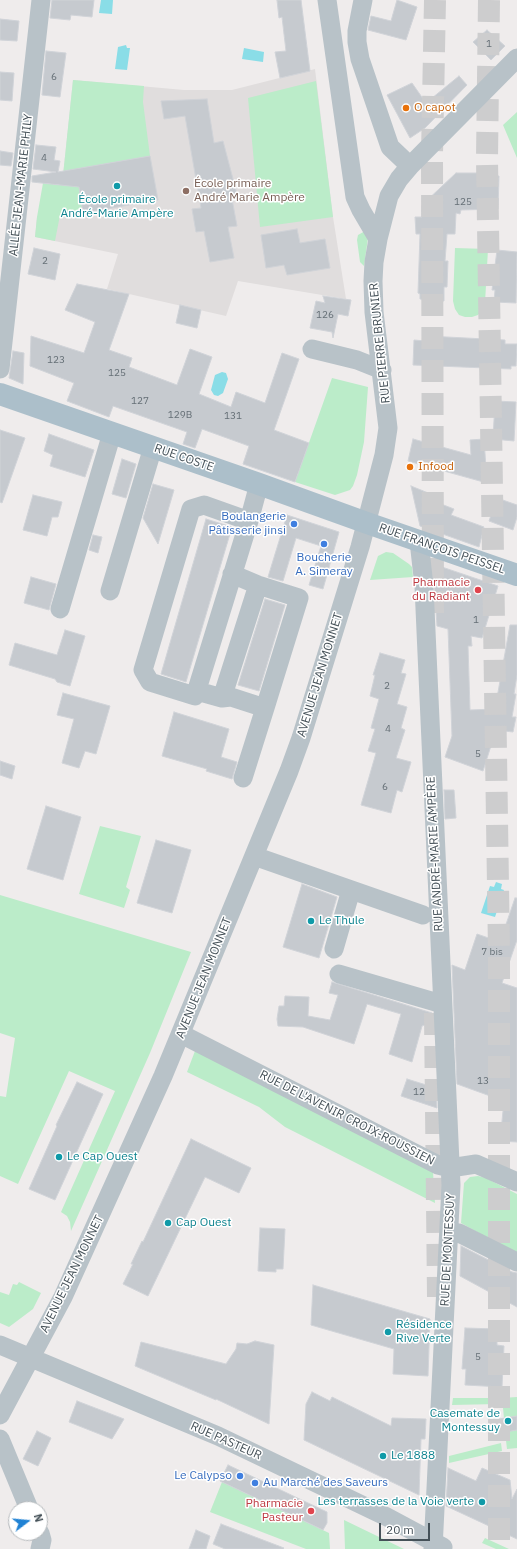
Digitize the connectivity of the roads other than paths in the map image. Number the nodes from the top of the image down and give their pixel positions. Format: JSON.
{"nodes":[{"id":1,"x":41,"y":0,"type":"edge"},
{"id":2,"x":327,"y":0,"type":"edge"},
{"id":3,"x":363,"y":0,"type":"edge"},
{"id":4,"x":517,"y":58,"type":"edge"},
{"id":5,"x":410,"y":166,"type":"junction"},
{"id":6,"x":378,"y":239,"type":"junction"},
{"id":7,"x":312,"y":349,"type":"dead end"},
{"id":8,"x":0,"y":369,"type":"edge"},
{"id":9,"x":382,"y":370,"type":"junction"},
{"id":10,"x":0,"y":394,"type":"edge"},
{"id":11,"x":112,"y":433,"type":"junction"},
{"id":12,"x":153,"y":447,"type":"junction"},
{"id":13,"x":259,"y":484,"type":"junction"},
{"id":14,"x":249,"y":521,"type":"junction"},
{"id":15,"x":367,"y":523,"type":"junction"},
{"id":16,"x":419,"y":541,"type":"junction"},
{"id":17,"x":232,"y":574,"type":"junction"},
{"id":18,"x":517,"y":574,"type":"edge"},
{"id":19,"x":258,"y":585,"type":"junction"},
{"id":20,"x":110,"y":591,"type":"dead end"},
{"id":21,"x":60,"y":609,"type":"dead end"},
{"id":22,"x":197,"y":692,"type":"junction"},
{"id":23,"x":222,"y":698,"type":"junction"},
{"id":24,"x":266,"y":708,"type":"junction"},
{"id":25,"x":243,"y":778,"type":"dead end"},
{"id":26,"x":254,"y":856,"type":"junction"},
{"id":27,"x":351,"y":890,"type":"junction"},
{"id":28,"x":423,"y":915,"type":"dead end"},
{"id":29,"x":334,"y":949,"type":"dead end"},
{"id":30,"x":339,"y":974,"type":"dead end"},
{"id":31,"x":442,"y":1004,"type":"junction"},
{"id":32,"x":181,"y":1034,"type":"junction"},
{"id":33,"x":450,"y":1168,"type":"junction"},
{"id":34,"x":517,"y":1182,"type":"edge"},
{"id":35,"x":459,"y":1232,"type":"dead end"},
{"id":36,"x":517,"y":1262,"type":"edge"},
{"id":37,"x":0,"y":1345,"type":"edge"},
{"id":38,"x":31,"y":1357,"type":"junction"},
{"id":39,"x":0,"y":1415,"type":"edge"},
{"id":40,"x":0,"y":1439,"type":"edge"},
{"id":41,"x":27,"y":1501,"type":"edge"},
{"id":42,"x":438,"y":1546,"type":"edge"}],
"edges":[{"from":1,"to":8,"type":"street","name":"ALLÉE JEAN-MARIE PHILY"},
{"from":2,"to":6,"type":"street"},
{"from":3,"to":5,"type":"street"},
{"from":4,"to":5,"type":"street","name":"RUE PIERRE BRUNIER"},
{"from":5,"to":6,"type":"street","name":"RUE PIERRE BRUNIER"},
{"from":6,"to":9,"type":"street","name":"RUE PIERRE BRUNIER"},
{"from":7,"to":9,"type":"street"},
{"from":9,"to":15,"type":"street","name":"RUE PIERRE BRUNIER"},
{"from":10,"to":11,"type":"main road","name":"RUE COSTE"},
{"from":11,"to":12,"type":"main road","name":"RUE COSTE"},
{"from":11,"to":21,"type":"street"},
{"from":12,"to":13,"type":"main road","name":"RUE COSTE"},
{"from":12,"to":20,"type":"street"},
{"from":13,"to":14,"type":"street"},
{"from":13,"to":15,"type":"main road","name":"RUE COSTE"},
{"from":14,"to":17,"type":"street"},
{"from":14,"to":22,"type":"street"},
{"from":15,"to":16,"type":"main road","name":"RUE FRANÇOIS PEISSEL"},
{"from":15,"to":26,"type":"street","name":"AVENUE JEAN MONNET"},
{"from":16,"to":18,"type":"main road","name":"RUE FRANÇOIS PEISSEL"},
{"from":16,"to":31,"type":"street","name":"RUE ANDRÉ-MARIE AMPÈRE"},
{"from":17,"to":19,"type":"street"},
{"from":17,"to":22,"type":"street"},
{"from":19,"to":23,"type":"street"},
{"from":19,"to":24,"type":"street"},
{"from":22,"to":23,"type":"street"},
{"from":23,"to":24,"type":"street"},
{"from":24,"to":25,"type":"street"},
{"from":26,"to":27,"type":"street"},
{"from":26,"to":32,"type":"street","name":"AVENUE JEAN MONNET"},
{"from":27,"to":28,"type":"street"},
{"from":27,"to":29,"type":"street"},
{"from":30,"to":31,"type":"street"},
{"from":31,"to":33,"type":"street","name":"RUE ANDRÉ-MARIE AMPÈRE"},
{"from":32,"to":33,"type":"street","name":"RUE DE L'AVENIR CROIX-ROUSSIEN"},
{"from":32,"to":38,"type":"street","name":"AVENUE JEAN MONNET"},
{"from":33,"to":34,"type":"street","name":"RUE DE L'AVENIR CROIX-ROUSSIEN"},
{"from":33,"to":42,"type":"street","name":"RUE DE MONTESSUY"},
{"from":35,"to":36,"type":"street"},
{"from":37,"to":38,"type":"street","name":"RUE PASTEUR"},
{"from":38,"to":39,"type":"street","name":"AVENUE JEAN MONNET"},
{"from":38,"to":42,"type":"street","name":"RUE PASTEUR"},
{"from":40,"to":41,"type":"street"}]}
